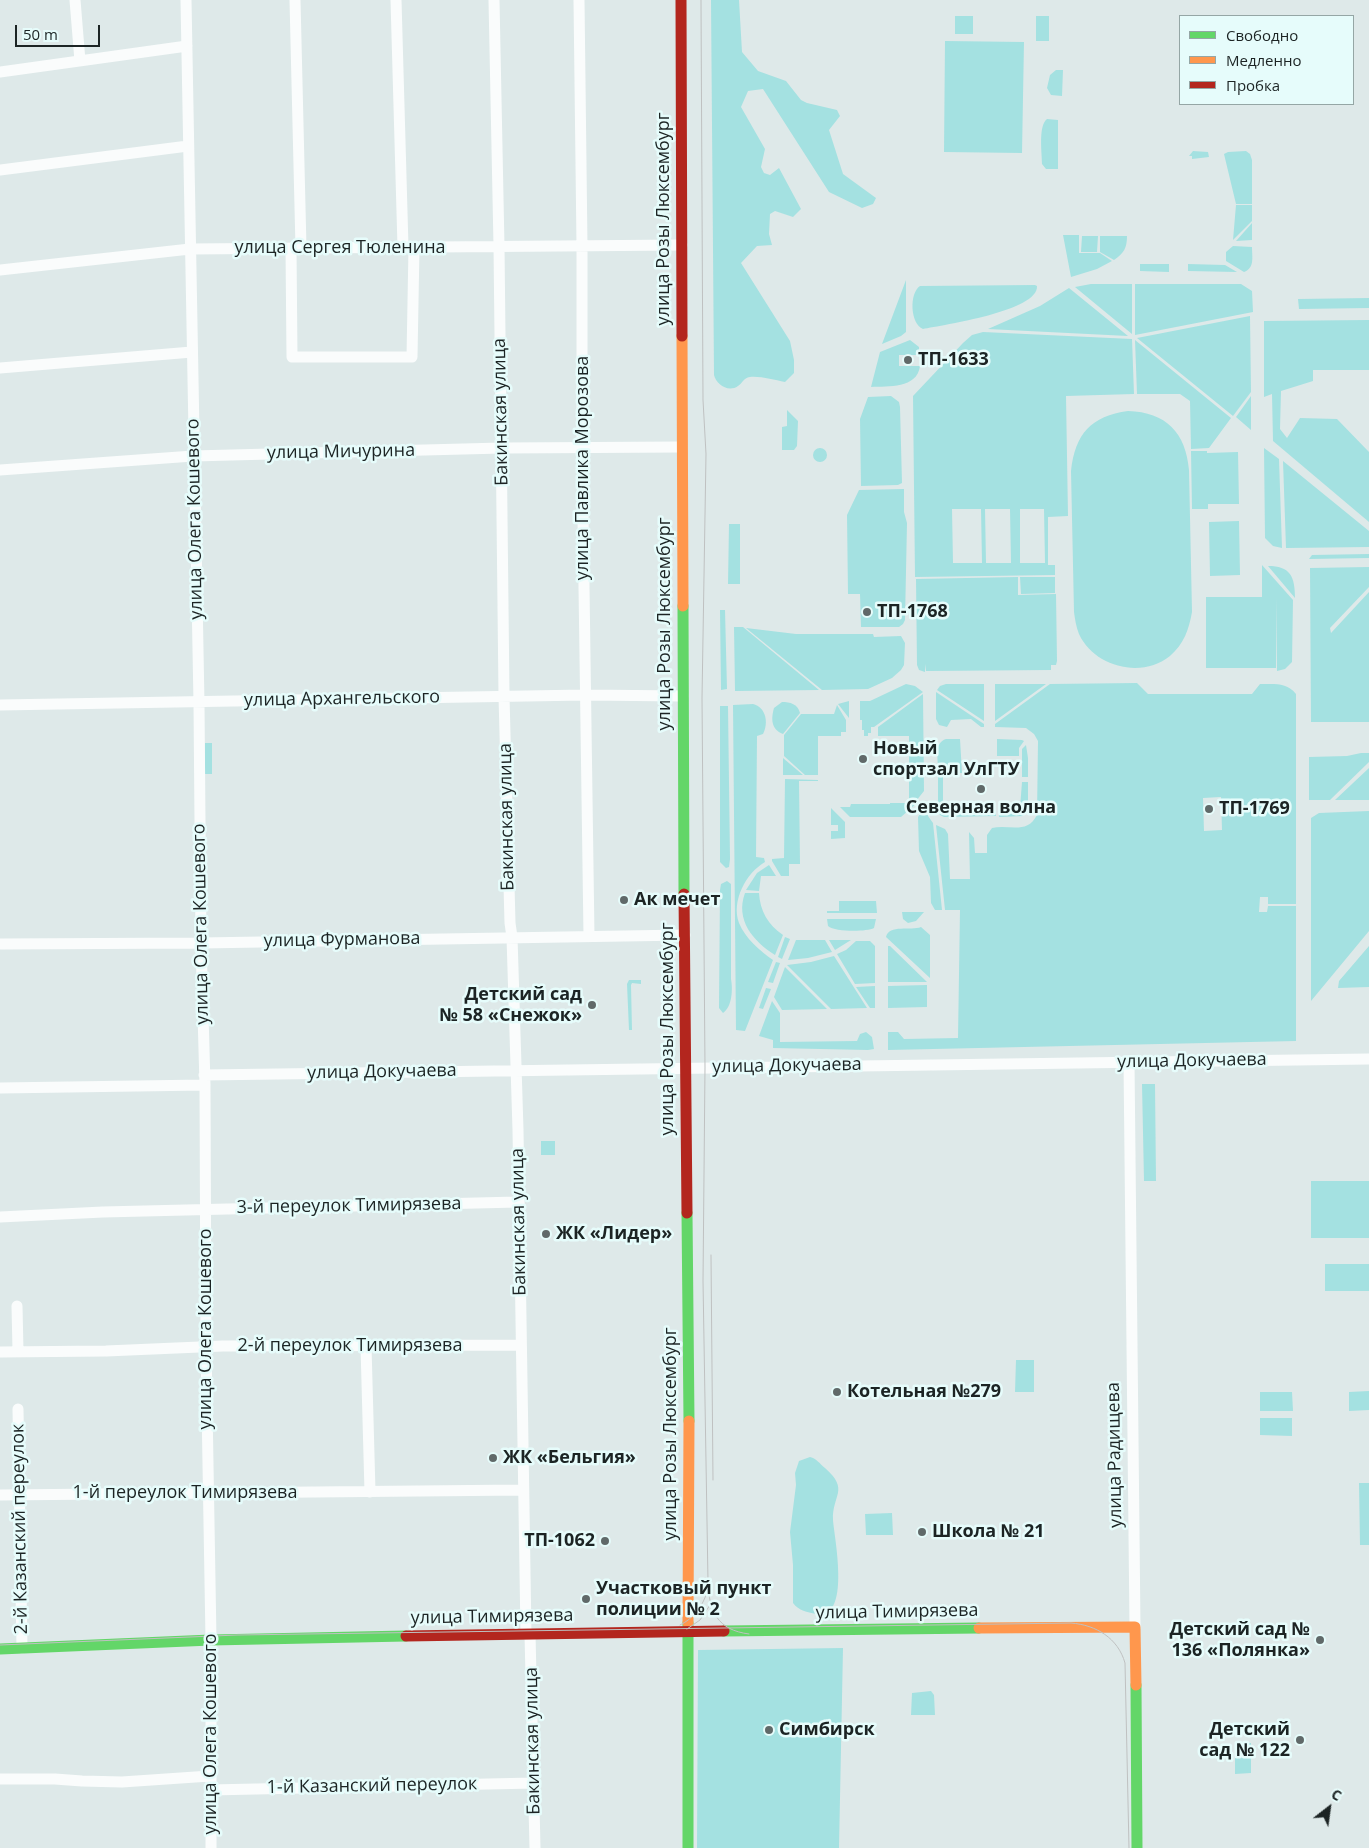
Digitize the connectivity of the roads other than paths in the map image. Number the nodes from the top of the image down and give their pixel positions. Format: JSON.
{"nodes":[{"id":1,"x":75,"y":0,"type":"edge"},
{"id":2,"x":186,"y":0,"type":"edge"},
{"id":3,"x":295,"y":0,"type":"edge"},
{"id":4,"x":396,"y":0,"type":"edge"},
{"id":5,"x":494,"y":0,"type":"edge"},
{"id":6,"x":579,"y":0,"type":"edge"},
{"id":7,"x":680,"y":0,"type":"edge"},
{"id":8,"x":187,"y":46,"type":"junction"},
{"id":9,"x":80,"y":61,"type":"junction"},
{"id":10,"x":0,"y":72,"type":"edge"},
{"id":11,"x":188,"y":146,"type":"junction"},
{"id":12,"x":0,"y":170,"type":"edge"},
{"id":13,"x":682,"y":245,"type":"junction"},
{"id":14,"x":500,"y":246,"type":"junction"},
{"id":15,"x":582,"y":246,"type":"junction"},
{"id":16,"x":408,"y":247,"type":"junction"},
{"id":17,"x":296,"y":248,"type":"junction"},
{"id":18,"x":190,"y":249,"type":"junction"},
{"id":19,"x":0,"y":270,"type":"edge"},
{"id":20,"x":192,"y":352,"type":"junction"},
{"id":21,"x":0,"y":368,"type":"edge"},
{"id":22,"x":582,"y":447,"type":"junction"},
{"id":23,"x":682,"y":447,"type":"junction"},
{"id":24,"x":502,"y":448,"type":"junction"},
{"id":25,"x":193,"y":456,"type":"junction"},
{"id":26,"x":0,"y":470,"type":"edge"},
{"id":27,"x":585,"y":695,"type":"junction"},
{"id":28,"x":504,"y":696,"type":"junction"},
{"id":29,"x":683,"y":696,"type":"junction"},
{"id":30,"x":198,"y":703,"type":"junction"},
{"id":31,"x":0,"y":705,"type":"edge"},
{"id":32,"x":589,"y":936,"type":"junction"},
{"id":33,"x":684,"y":936,"type":"junction"},
{"id":34,"x":512,"y":937,"type":"junction"},
{"id":35,"x":201,"y":943,"type":"junction"},
{"id":36,"x":0,"y":944,"type":"edge"},
{"id":37,"x":1369,"y":1059,"type":"edge"},
{"id":38,"x":1129,"y":1062,"type":"junction"},
{"id":39,"x":685,"y":1068,"type":"junction"},
{"id":40,"x":516,"y":1070,"type":"junction"},
{"id":41,"x":204,"y":1080,"type":"junction"},
{"id":42,"x":0,"y":1088,"type":"edge"},
{"id":43,"x":518,"y":1202,"type":"junction"},
{"id":44,"x":206,"y":1210,"type":"junction"},
{"id":45,"x":0,"y":1217,"type":"edge"},
{"id":46,"x":17,"y":1306,"type":"dead end"},
{"id":47,"x":366,"y":1346,"type":"junction"},
{"id":48,"x":521,"y":1346,"type":"junction"},
{"id":49,"x":206,"y":1347,"type":"junction"},
{"id":50,"x":18,"y":1351,"type":"junction"},
{"id":51,"x":0,"y":1352,"type":"edge"},
{"id":52,"x":18,"y":1409,"type":"dead end"},
{"id":53,"x":523,"y":1490,"type":"junction"},
{"id":54,"x":208,"y":1492,"type":"junction"},
{"id":55,"x":370,"y":1492,"type":"junction"},
{"id":56,"x":18,"y":1494,"type":"junction"},
{"id":57,"x":0,"y":1495,"type":"edge"},
{"id":58,"x":1134,"y":1627,"type":"junction"},
{"id":59,"x":689,"y":1631,"type":"junction"},
{"id":60,"x":528,"y":1634,"type":"junction"},
{"id":61,"x":211,"y":1640,"type":"junction"},
{"id":62,"x":22,"y":1648,"type":"junction"},
{"id":63,"x":0,"y":1649,"type":"edge"},
{"id":64,"x":210,"y":1776,"type":"junction"},
{"id":65,"x":0,"y":1779,"type":"edge"},
{"id":66,"x":534,"y":1783,"type":"junction"},
{"id":67,"x":210,"y":1790,"type":"junction"},
{"id":68,"x":211,"y":1848,"type":"edge"},
{"id":69,"x":536,"y":1848,"type":"edge"},
{"id":70,"x":688,"y":1848,"type":"edge"},
{"id":71,"x":1137,"y":1848,"type":"edge"}],
"edges":[{"from":1,"to":9,"type":"street"},
{"from":2,"to":8,"type":"street","name":"улица Олега Кошевого"},
{"from":3,"to":17,"type":"street"},
{"from":4,"to":16,"type":"street"},
{"from":5,"to":14,"type":"street","name":"Бакинская улица"},
{"from":6,"to":15,"type":"street","name":"улица Павлика Морозова"},
{"from":7,"to":13,"type":"main road","name":"улица Розы Люксембург"},
{"from":8,"to":9,"type":"street"},
{"from":8,"to":11,"type":"street","name":"улица Олега Кошевого"},
{"from":9,"to":10,"type":"street"},
{"from":11,"to":12,"type":"street"},
{"from":11,"to":18,"type":"street","name":"улица Олега Кошевого"},
{"from":13,"to":15,"type":"street","name":"улица Сергея Тюленина"},
{"from":13,"to":23,"type":"main road","name":"улица Розы Люксембург"},
{"from":14,"to":15,"type":"street","name":"улица Сергея Тюленина"},
{"from":14,"to":16,"type":"street","name":"улица Сергея Тюленина"},
{"from":14,"to":24,"type":"street","name":"Бакинская улица"},
{"from":15,"to":22,"type":"street","name":"улица Павлика Морозова"},
{"from":16,"to":17,"type":"street","name":"улица Сергея Тюленина"},
{"from":16,"to":17,"type":"street"},
{"from":17,"to":18,"type":"street","name":"улица Сергея Тюленина"},
{"from":18,"to":19,"type":"street","name":"улица Сергея Тюленина"},
{"from":18,"to":20,"type":"street","name":"улица Олега Кошевого"},
{"from":20,"to":21,"type":"street"},
{"from":20,"to":25,"type":"street","name":"улица Олега Кошевого"},
{"from":22,"to":23,"type":"street","name":"улица Мичурина"},
{"from":22,"to":24,"type":"street","name":"улица Мичурина"},
{"from":22,"to":27,"type":"street","name":"улица Павлика Морозова"},
{"from":23,"to":29,"type":"main road","name":"улица Розы Люксембург"},
{"from":24,"to":25,"type":"street","name":"улица Мичурина"},
{"from":24,"to":28,"type":"street","name":"Бакинская улица"},
{"from":25,"to":26,"type":"street","name":"улица Мичурина"},
{"from":25,"to":30,"type":"street","name":"улица Олега Кошевого"},
{"from":27,"to":28,"type":"street","name":"улица Архангельского"},
{"from":27,"to":29,"type":"street","name":"улица Архангельского"},
{"from":27,"to":32,"type":"street","name":"улица Павлика Морозова"},
{"from":28,"to":30,"type":"street","name":"улица Архангельского"},
{"from":28,"to":34,"type":"street","name":"Бакинская улица"},
{"from":29,"to":33,"type":"main road","name":"улица Розы Люксембург"},
{"from":30,"to":31,"type":"street","name":"улица Архангельского"},
{"from":30,"to":35,"type":"street","name":"улица Олега Кошевого"},
{"from":32,"to":33,"type":"street","name":"улица Фурманова"},
{"from":32,"to":34,"type":"street","name":"улица Фурманова"},
{"from":33,"to":39,"type":"main road","name":"улица Розы Люксембург"},
{"from":34,"to":35,"type":"street","name":"улица Фурманова"},
{"from":34,"to":40,"type":"street","name":"Бакинская улица"},
{"from":35,"to":36,"type":"street","name":"улица Фурманова"},
{"from":35,"to":41,"type":"street","name":"улица Олега Кошевого"},
{"from":37,"to":38,"type":"street","name":"улица Докучаева"},
{"from":38,"to":39,"type":"street","name":"улица Докучаева"},
{"from":38,"to":58,"type":"street","name":"улица Радищева"},
{"from":39,"to":40,"type":"street","name":"улица Докучаева"},
{"from":39,"to":59,"type":"main road","name":"улица Розы Люксембург"},
{"from":40,"to":41,"type":"street","name":"улица Докучаева"},
{"from":40,"to":43,"type":"street","name":"Бакинская улица"},
{"from":41,"to":42,"type":"street","name":"улица Докучаева"},
{"from":41,"to":44,"type":"street","name":"улица Олега Кошевого"},
{"from":43,"to":44,"type":"street","name":"3-й переулок Тимирязева"},
{"from":43,"to":48,"type":"street","name":"Бакинская улица"},
{"from":44,"to":45,"type":"street","name":"3-й переулок Тимирязева"},
{"from":44,"to":49,"type":"street","name":"улица Олега Кошевого"},
{"from":46,"to":50,"type":"street"},
{"from":47,"to":48,"type":"street","name":"2-й переулок Тимирязева"},
{"from":47,"to":49,"type":"street","name":"2-й переулок Тимирязева"},
{"from":47,"to":55,"type":"street"},
{"from":48,"to":53,"type":"street","name":"Бакинская улица"},
{"from":49,"to":50,"type":"street","name":"2-й переулок Тимирязева"},
{"from":49,"to":54,"type":"street","name":"улица Олега Кошевого"},
{"from":50,"to":51,"type":"street","name":"2-й переулок Тимирязева"},
{"from":52,"to":56,"type":"street","name":"2-й Казанский переулок"},
{"from":53,"to":55,"type":"street","name":"1-й переулок Тимирязева"},
{"from":53,"to":60,"type":"street","name":"Бакинская улица"},
{"from":54,"to":55,"type":"street","name":"1-й переулок Тимирязева"},
{"from":54,"to":56,"type":"street","name":"1-й переулок Тимирязева"},
{"from":54,"to":61,"type":"street","name":"улица Олега Кошевого"},
{"from":56,"to":57,"type":"street","name":"1-й переулок Тимирязева"},
{"from":56,"to":62,"type":"street","name":"2-й Казанский переулок"},
{"from":58,"to":59,"type":"main road","name":"улица Тимирязева"},
{"from":58,"to":71,"type":"main road","name":"улица Радищева"},
{"from":59,"to":60,"type":"main road","name":"улица Тимирязева"},
{"from":59,"to":70,"type":"main road","name":"улица Розы Люксембург"},
{"from":60,"to":61,"type":"main road","name":"улица Тимирязева"},
{"from":60,"to":66,"type":"street","name":"Бакинская улица"},
{"from":61,"to":62,"type":"main road","name":"улица Тимирязева"},
{"from":61,"to":64,"type":"street","name":"улица Олега Кошевого"},
{"from":62,"to":63,"type":"main road","name":"улица Тимирязева"},
{"from":64,"to":65,"type":"street"},
{"from":64,"to":67,"type":"street","name":"улица Олега Кошевого"},
{"from":66,"to":67,"type":"street","name":"1-й Казанский переулок"},
{"from":66,"to":69,"type":"street","name":"Бакинская улица"},
{"from":67,"to":68,"type":"street","name":"улица Олега Кошевого"}]}
